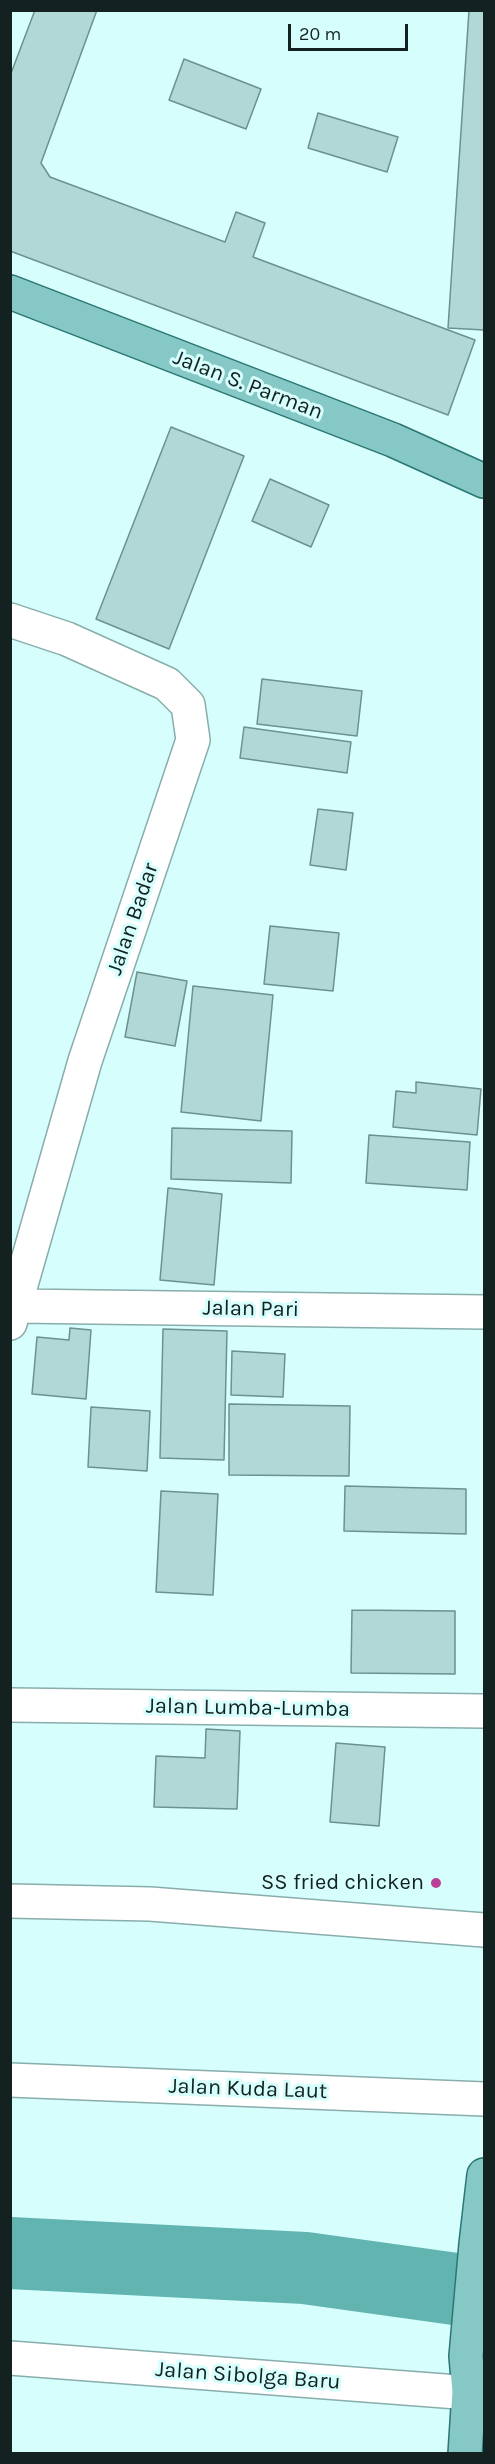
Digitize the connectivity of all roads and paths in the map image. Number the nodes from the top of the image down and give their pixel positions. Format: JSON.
{"nodes":[{"id":1,"x":10,"y":292,"type":"edge"},
{"id":2,"x":484,"y":481,"type":"edge"},
{"id":3,"x":10,"y":620,"type":"edge"},
{"id":4,"x":13,"y":1310,"type":"edge"},
{"id":5,"x":484,"y":1312,"type":"edge"},
{"id":6,"x":10,"y":1706,"type":"edge"},
{"id":7,"x":484,"y":1711,"type":"edge"},
{"id":8,"x":10,"y":1900,"type":"edge"},
{"id":9,"x":484,"y":1930,"type":"edge"},
{"id":10,"x":10,"y":2080,"type":"edge"},
{"id":11,"x":484,"y":2099,"type":"edge"},
{"id":12,"x":484,"y":2175,"type":"edge"},
{"id":13,"x":10,"y":2358,"type":"edge"},
{"id":14,"x":476,"y":2393,"type":"edge"},
{"id":15,"x":465,"y":2454,"type":"edge"}],
"edges":[{"from":1,"to":2,"type":"main road","name":"Jalan S. Parman"},
{"from":3,"to":4,"type":"street","name":"Jalan Badar"},
{"from":4,"to":5,"type":"street","name":"Jalan Pari"},
{"from":6,"to":7,"type":"street","name":"Jalan Lumba-Lumba"},
{"from":8,"to":9,"type":"street"},
{"from":10,"to":11,"type":"street","name":"Jalan Kuda Laut"},
{"from":12,"to":14,"type":"main road"},
{"from":13,"to":14,"type":"street","name":"Jalan Sibolga Baru"},
{"from":14,"to":15,"type":"main road"}]}
